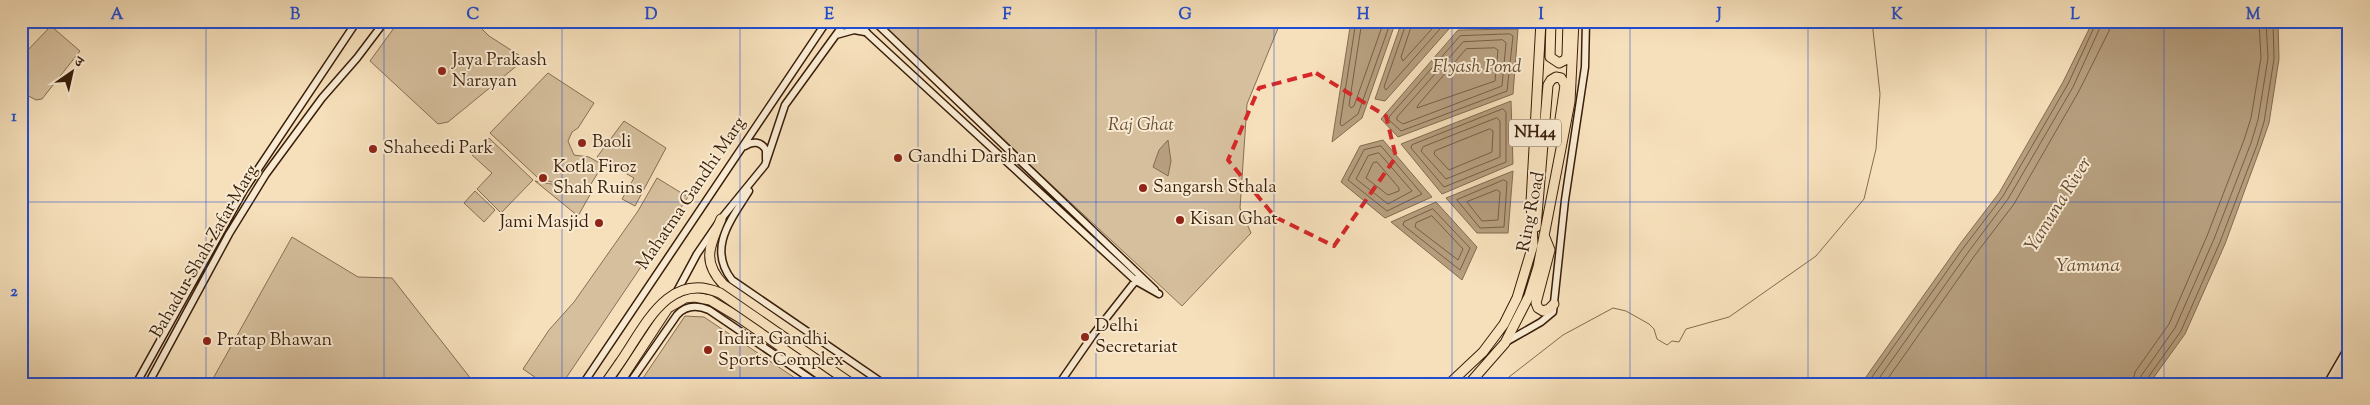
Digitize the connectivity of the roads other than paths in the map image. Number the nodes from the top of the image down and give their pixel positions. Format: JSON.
{"nodes":[{"id":1,"x":357,"y":21,"type":"edge"},
{"id":2,"x":385,"y":21,"type":"edge"},
{"id":3,"x":846,"y":21,"type":"edge"},
{"id":4,"x":857,"y":21,"type":"edge"},
{"id":5,"x":874,"y":21,"type":"edge"},
{"id":6,"x":1541,"y":21,"type":"edge"},
{"id":7,"x":1551,"y":21,"type":"edge"},
{"id":8,"x":1568,"y":21,"type":"edge"},
{"id":9,"x":1574,"y":21,"type":"edge"},
{"id":10,"x":1586,"y":21,"type":"edge"},
{"id":11,"x":825,"y":23,"type":"edge"},
{"id":12,"x":868,"y":34,"type":"junction"},
{"id":13,"x":836,"y":36,"type":"junction"},
{"id":14,"x":744,"y":147,"type":"junction"},
{"id":15,"x":765,"y":165,"type":"junction"},
{"id":16,"x":1557,"y":168,"type":"junction"},
{"id":17,"x":758,"y":176,"type":"junction"},
{"id":18,"x":721,"y":219,"type":"junction"},
{"id":19,"x":1544,"y":235,"type":"junction"},
{"id":20,"x":1533,"y":244,"type":"junction"},
{"id":21,"x":1141,"y":274,"type":"junction"},
{"id":22,"x":1136,"y":281,"type":"junction"},
{"id":23,"x":1554,"y":304,"type":"junction"},
{"id":24,"x":668,"y":308,"type":"junction"},
{"id":25,"x":1505,"y":343,"type":"junction"},
{"id":26,"x":2349,"y":346,"type":"edge"},
{"id":27,"x":2349,"y":353,"type":"edge"},
{"id":28,"x":2349,"y":374,"type":"edge"},
{"id":29,"x":1453,"y":381,"type":"edge"},
{"id":30,"x":2331,"y":383,"type":"edge"},
{"id":31,"x":136,"y":384,"type":"edge"},
{"id":32,"x":148,"y":384,"type":"edge"},
{"id":33,"x":582,"y":384,"type":"edge"},
{"id":34,"x":605,"y":384,"type":"edge"},
{"id":35,"x":618,"y":384,"type":"edge"},
{"id":36,"x":629,"y":384,"type":"edge"},
{"id":37,"x":818,"y":384,"type":"edge"},
{"id":38,"x":834,"y":384,"type":"edge"},
{"id":39,"x":852,"y":384,"type":"edge"},
{"id":40,"x":868,"y":384,"type":"edge"},
{"id":41,"x":884,"y":384,"type":"edge"},
{"id":42,"x":1059,"y":384,"type":"edge"},
{"id":43,"x":1469,"y":384,"type":"edge"},
{"id":44,"x":2343,"y":384,"type":"edge"}],
"edges":[{"from":1,"to":31,"type":"main road","name":"Bahadur Shah Zafar Marg"},
{"from":2,"to":32,"type":"main road","name":"Bahadur Shah Zafar Marg"},
{"from":3,"to":13,"type":"main road"},
{"from":4,"to":12,"type":"main road"},
{"from":5,"to":21,"type":"main road"},
{"from":6,"to":20,"type":"highway","name":"Ring Road","number":"NH44"},
{"from":7,"to":8,"type":"highway"},
{"from":9,"to":16,"type":"highway","name":"Ring Road"},
{"from":10,"to":23,"type":"main road"},
{"from":11,"to":14,"type":"main road","name":"Mahatma Gandhi Marg"},
{"from":12,"to":13,"type":"main road"},
{"from":12,"to":22,"type":"main road"},
{"from":13,"to":15,"type":"main road"},
{"from":14,"to":15,"type":"main road"},
{"from":14,"to":33,"type":"main road","name":"Mahatma Gandhi Marg"},
{"from":15,"to":17,"type":"main road"},
{"from":16,"to":19,"type":"highway","name":"Ring Road"},
{"from":16,"to":20,"type":"highway"},
{"from":17,"to":18,"type":"main road"},
{"from":17,"to":41,"type":"main road"},
{"from":18,"to":24,"type":"main road"},
{"from":18,"to":40,"type":"highway"},
{"from":19,"to":23,"type":"highway"},
{"from":19,"to":25,"type":"highway","name":"Ring Road"},
{"from":20,"to":29,"type":"highway","name":"Ring Road","number":"NH44"},
{"from":21,"to":22,"type":"main road"},
{"from":21,"to":22,"type":"main road"},
{"from":22,"to":42,"type":"main road"},
{"from":23,"to":25,"type":"main road"},
{"from":24,"to":35,"type":"highway"},
{"from":24,"to":38,"type":"highway"},
{"from":25,"to":43,"type":"highway","name":"Ring Road"},
{"from":26,"to":30,"type":"main road"},
{"from":27,"to":30,"type":"highway"},
{"from":28,"to":44,"type":"highway"},
{"from":34,"to":39,"type":"highway","bridge":true},
{"from":36,"to":37,"type":"main road"}]}
